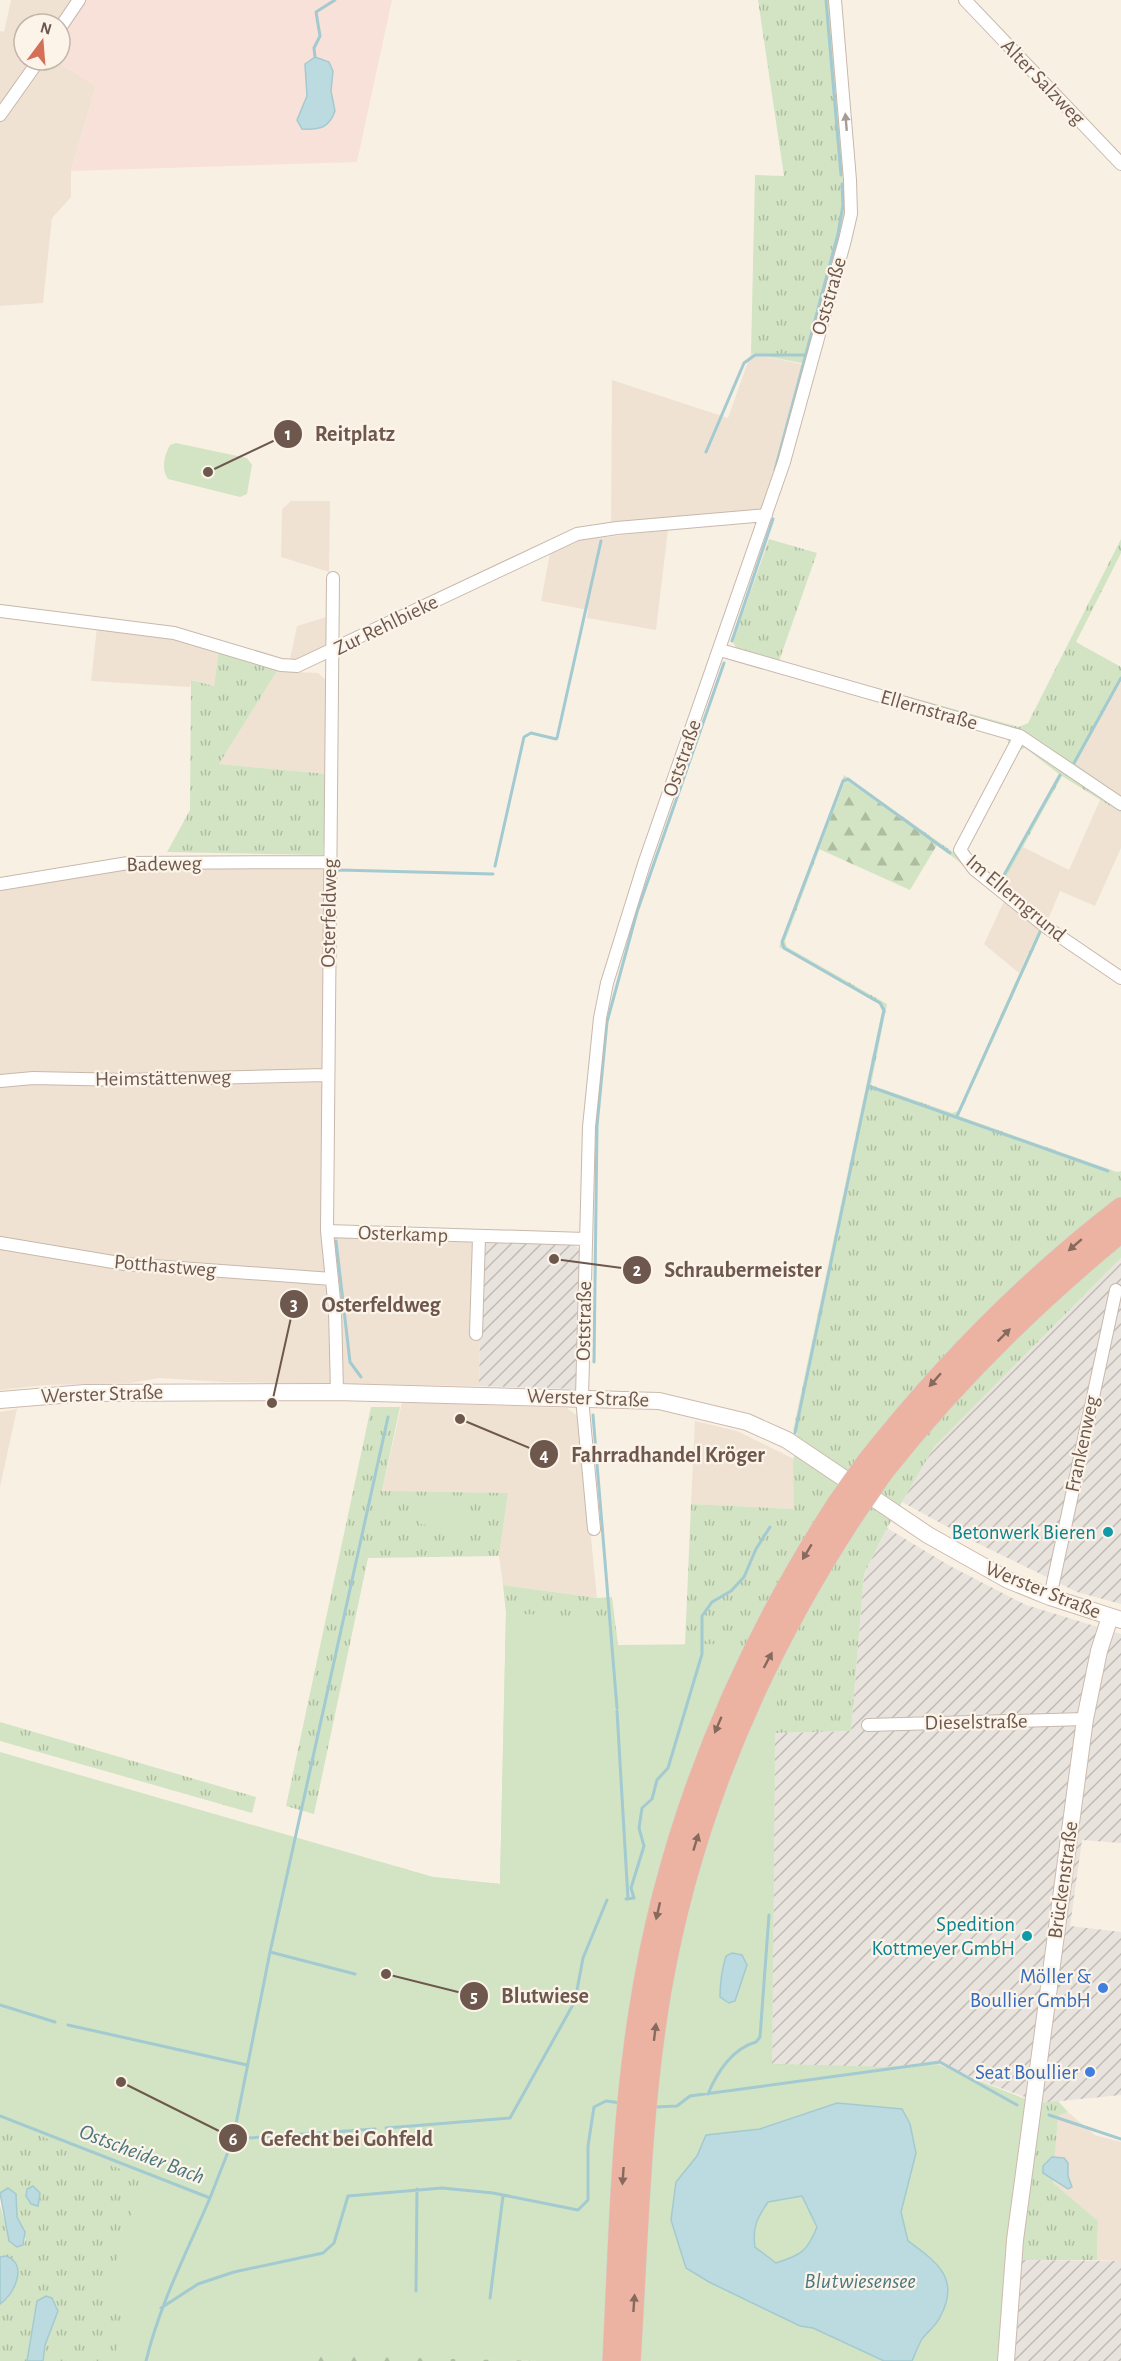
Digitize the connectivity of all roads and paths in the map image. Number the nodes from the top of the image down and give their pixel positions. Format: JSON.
{"nodes":[{"id":1,"x":835,"y":0,"type":"edge"},
{"id":2,"x":965,"y":0,"type":"edge"},
{"id":3,"x":29,"y":72,"type":"edge"},
{"id":4,"x":5,"y":100,"type":"edge"},
{"id":5,"x":0,"y":115,"type":"edge"},
{"id":6,"x":1121,"y":164,"type":"edge"},
{"id":7,"x":766,"y":515,"type":"junction"},
{"id":8,"x":333,"y":578,"type":"dead end"},
{"id":9,"x":0,"y":611,"type":"edge"},
{"id":10,"x":720,"y":650,"type":"junction"},
{"id":11,"x":333,"y":651,"type":"junction"},
{"id":12,"x":1020,"y":736,"type":"junction"},
{"id":13,"x":1121,"y":804,"type":"edge"},
{"id":14,"x":329,"y":862,"type":"junction"},
{"id":15,"x":0,"y":884,"type":"edge"},
{"id":16,"x":1121,"y":978,"type":"edge"},
{"id":17,"x":326,"y":1075,"type":"junction"},
{"id":18,"x":0,"y":1081,"type":"edge"},
{"id":19,"x":1121,"y":1208,"type":"edge"},
{"id":20,"x":327,"y":1231,"type":"junction"},
{"id":21,"x":1121,"y":1232,"type":"edge"},
{"id":22,"x":479,"y":1238,"type":"junction"},
{"id":23,"x":585,"y":1239,"type":"junction"},
{"id":24,"x":0,"y":1243,"type":"edge"},
{"id":25,"x":332,"y":1279,"type":"junction"},
{"id":26,"x":1116,"y":1290,"type":"dead end"},
{"id":27,"x":476,"y":1334,"type":"dead end"},
{"id":28,"x":337,"y":1392,"type":"junction"},
{"id":29,"x":582,"y":1398,"type":"junction"},
{"id":30,"x":0,"y":1400,"type":"edge"},
{"id":31,"x":875,"y":1468,"type":"junction"},
{"id":32,"x":594,"y":1529,"type":"dead end"},
{"id":33,"x":1050,"y":1597,"type":"junction"},
{"id":34,"x":1115,"y":1618,"type":"edge"},
{"id":35,"x":1085,"y":1719,"type":"junction"},
{"id":36,"x":868,"y":1725,"type":"dead end"},
{"id":37,"x":637,"y":2118,"type":"junction"},
{"id":38,"x":613,"y":2361,"type":"edge"},
{"id":39,"x":630,"y":2361,"type":"edge"},
{"id":40,"x":1006,"y":2361,"type":"edge"}],
"edges":[{"from":7,"to":1,"type":"street","name":"Oststraße","one_way":true},
{"from":2,"to":6,"type":"street","name":"Alter Salzweg"},
{"from":3,"to":4,"type":"street"},
{"from":4,"to":5,"type":"street"},
{"from":7,"to":10,"type":"street","name":"Oststraße"},
{"from":7,"to":11,"type":"street","name":"Zur Rehlbieke"},
{"from":8,"to":11,"type":"street","name":"Osterfeldweg"},
{"from":9,"to":11,"type":"street","name":"Zur Rehlbieke"},
{"from":10,"to":12,"type":"street","name":"Ellernstraße"},
{"from":10,"to":23,"type":"street","name":"Oststraße"},
{"from":11,"to":14,"type":"street","name":"Osterfeldweg"},
{"from":12,"to":13,"type":"street","name":"Ellernstraße"},
{"from":12,"to":16,"type":"street","name":"Im Ellerngrund"},
{"from":14,"to":15,"type":"street","name":"Badeweg"},
{"from":14,"to":17,"type":"street","name":"Osterfeldweg"},
{"from":17,"to":18,"type":"street","name":"Heimstättenweg"},
{"from":17,"to":20,"type":"street","name":"Osterfeldweg"},
{"from":19,"to":31,"type":"highway","one_way":true},
{"from":20,"to":22,"type":"street","name":"Osterkamp"},
{"from":20,"to":25,"type":"street","name":"Osterfeldweg"},
{"from":31,"to":21,"type":"highway","one_way":true},
{"from":22,"to":23,"type":"street","name":"Osterkamp"},
{"from":22,"to":27,"type":"street","name":"Osterkamp"},
{"from":23,"to":29,"type":"street","name":"Oststraße"},
{"from":24,"to":25,"type":"street","name":"Potthastweg"},
{"from":25,"to":28,"type":"street","name":"Osterfeldweg"},
{"from":26,"to":33,"type":"street","name":"Frankenweg"},
{"from":28,"to":29,"type":"main road","name":"Werster Straße"},
{"from":28,"to":30,"type":"main road","name":"Werster Straße"},
{"from":29,"to":32,"type":"street","name":"Oststraße"},
{"from":29,"to":33,"type":"main road","name":"Werster Straße"},
{"from":31,"to":37,"type":"highway","bridge":true},
{"from":33,"to":34,"type":"main road","name":"Werster Straße"},
{"from":34,"to":35,"type":"main road","name":"Brückenstraße"},
{"from":35,"to":36,"type":"street","name":"Dieselstraße"},
{"from":35,"to":40,"type":"main road","name":"Brückenstraße"},
{"from":37,"to":38,"type":"highway","one_way":true},
{"from":39,"to":37,"type":"highway","one_way":true}]}
